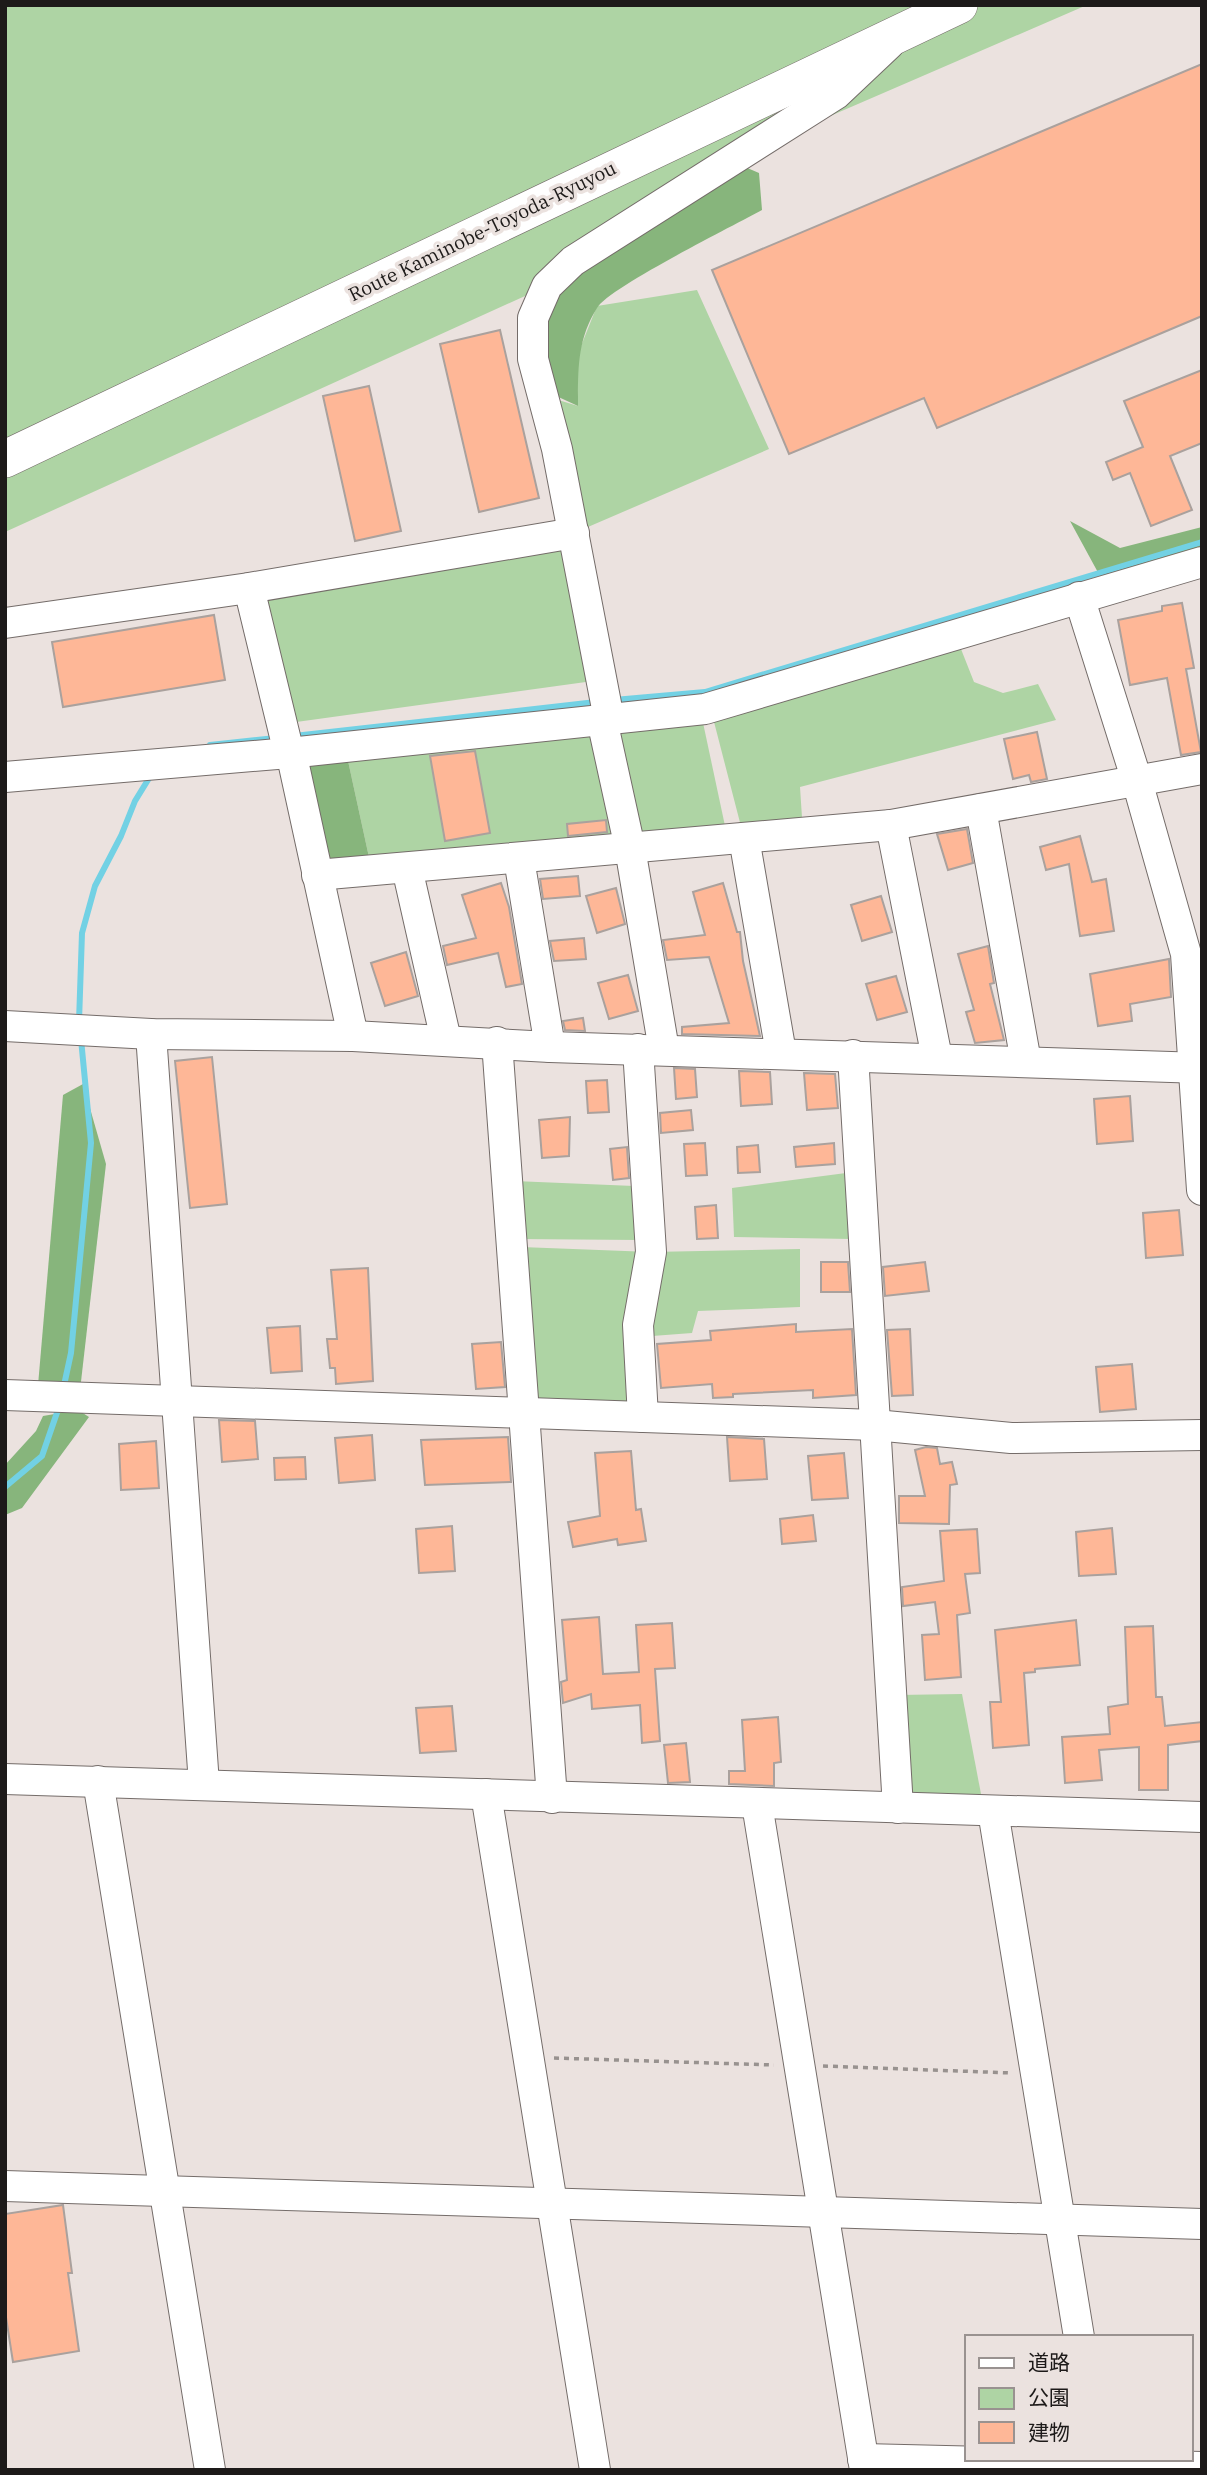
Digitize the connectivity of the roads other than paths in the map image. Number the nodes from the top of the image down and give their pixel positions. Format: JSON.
{"nodes":[{"id":1,"x":960,"y":5,"type":"edge"},
{"id":2,"x":900,"y":32,"type":"junction"},
{"id":3,"x":5,"y":459,"type":"edge"},
{"id":4,"x":574,"y":533,"type":"junction"},
{"id":5,"x":1202,"y":562,"type":"edge"},
{"id":6,"x":249,"y":588,"type":"junction"},
{"id":7,"x":1079,"y":597,"type":"junction"},
{"id":8,"x":5,"y":623,"type":"edge"},
{"id":9,"x":606,"y":720,"type":"junction"},
{"id":10,"x":289,"y":753,"type":"junction"},
{"id":11,"x":1202,"y":769,"type":"edge"},
{"id":12,"x":5,"y":777,"type":"edge"},
{"id":13,"x":1136,"y":781,"type":"junction"},
{"id":14,"x":981,"y":809,"type":"junction"},
{"id":15,"x":891,"y":825,"type":"junction"},
{"id":16,"x":744,"y":838,"type":"junction"},
{"id":17,"x":630,"y":848,"type":"junction"},
{"id":18,"x":519,"y":859,"type":"junction"},
{"id":19,"x":407,"y":868,"type":"junction"},
{"id":20,"x":317,"y":875,"type":"junction"},
{"id":21,"x":5,"y":1026,"type":"edge"},
{"id":22,"x":151,"y":1034,"type":"junction"},
{"id":23,"x":353,"y":1036,"type":"junction"},
{"id":24,"x":446,"y":1040,"type":"junction"},
{"id":25,"x":497,"y":1042,"type":"junction"},
{"id":26,"x":550,"y":1046,"type":"junction"},
{"id":27,"x":651,"y":1050,"type":"junction"},
{"id":28,"x":781,"y":1054,"type":"junction"},
{"id":29,"x":853,"y":1055,"type":"junction"},
{"id":30,"x":937,"y":1058,"type":"junction"},
{"id":31,"x":1026,"y":1062,"type":"junction"},
{"id":32,"x":1198,"y":1068,"type":"edge"},
{"id":33,"x":1202,"y":1190,"type":"edge"},
{"id":34,"x":5,"y":1395,"type":"edge"},
{"id":35,"x":175,"y":1402,"type":"junction"},
{"id":36,"x":523,"y":1413,"type":"junction"},
{"id":37,"x":643,"y":1417,"type":"junction"},
{"id":38,"x":875,"y":1425,"type":"junction"},
{"id":39,"x":1202,"y":1435,"type":"edge"},
{"id":40,"x":5,"y":1779,"type":"edge"},
{"id":41,"x":98,"y":1781,"type":"junction"},
{"id":42,"x":204,"y":1784,"type":"junction"},
{"id":43,"x":486,"y":1794,"type":"junction"},
{"id":44,"x":552,"y":1798,"type":"junction"},
{"id":45,"x":757,"y":1804,"type":"junction"},
{"id":46,"x":898,"y":1808,"type":"junction"},
{"id":47,"x":993,"y":1811,"type":"junction"},
{"id":48,"x":1202,"y":1816,"type":"edge"},
{"id":49,"x":5,"y":2186,"type":"edge"},
{"id":50,"x":163,"y":2190,"type":"junction"},
{"id":51,"x":551,"y":2205,"type":"junction"},
{"id":52,"x":825,"y":2215,"type":"junction"},
{"id":53,"x":1060,"y":2218,"type":"junction"},
{"id":54,"x":1202,"y":2224,"type":"edge"},
{"id":55,"x":1079,"y":2335,"type":"edge"},
{"id":56,"x":864,"y":2464,"type":"edge"},
{"id":57,"x":1099,"y":2464,"type":"edge"},
{"id":58,"x":1202,"y":2467,"type":"edge"},
{"id":59,"x":209,"y":2470,"type":"edge"},
{"id":60,"x":595,"y":2470,"type":"edge"}],
"edges":[{"from":1,"to":2,"type":"main road","name":"Route Kaminobe-Toyoda-Ryuyou"},
{"from":2,"to":3,"type":"main road","name":"Route Kaminobe-Toyoda-Ryuyou"},
{"from":2,"to":4,"type":"street"},
{"from":4,"to":6,"type":"street"},
{"from":4,"to":9,"type":"street"},
{"from":5,"to":7,"type":"street"},
{"from":6,"to":8,"type":"street"},
{"from":6,"to":10,"type":"street"},
{"from":7,"to":9,"type":"street"},
{"from":7,"to":13,"type":"street"},
{"from":9,"to":10,"type":"street"},
{"from":9,"to":17,"type":"street"},
{"from":10,"to":12,"type":"street"},
{"from":10,"to":20,"type":"street"},
{"from":11,"to":13,"type":"street"},
{"from":13,"to":14,"type":"street"},
{"from":13,"to":32,"type":"street"},
{"from":14,"to":15,"type":"street"},
{"from":14,"to":31,"type":"street"},
{"from":15,"to":16,"type":"street"},
{"from":15,"to":30,"type":"street"},
{"from":16,"to":17,"type":"street"},
{"from":16,"to":28,"type":"street"},
{"from":17,"to":18,"type":"street"},
{"from":17,"to":27,"type":"street"},
{"from":18,"to":19,"type":"street"},
{"from":18,"to":26,"type":"street"},
{"from":19,"to":20,"type":"street"},
{"from":19,"to":24,"type":"street"},
{"from":20,"to":23,"type":"street"},
{"from":21,"to":22,"type":"street"},
{"from":22,"to":23,"type":"street"},
{"from":22,"to":35,"type":"street"},
{"from":23,"to":24,"type":"street"},
{"from":24,"to":25,"type":"street"},
{"from":25,"to":26,"type":"street"},
{"from":25,"to":36,"type":"street"},
{"from":26,"to":27,"type":"street"},
{"from":27,"to":28,"type":"street"},
{"from":27,"to":37,"type":"street"},
{"from":28,"to":29,"type":"street"},
{"from":29,"to":30,"type":"street"},
{"from":29,"to":38,"type":"street"},
{"from":30,"to":31,"type":"street"},
{"from":31,"to":32,"type":"street"},
{"from":32,"to":33,"type":"street"},
{"from":34,"to":35,"type":"street"},
{"from":35,"to":36,"type":"street"},
{"from":35,"to":42,"type":"street"},
{"from":36,"to":37,"type":"street"},
{"from":36,"to":44,"type":"street"},
{"from":37,"to":38,"type":"street"},
{"from":38,"to":39,"type":"street"},
{"from":38,"to":46,"type":"street"},
{"from":40,"to":41,"type":"street"},
{"from":41,"to":42,"type":"street"},
{"from":41,"to":50,"type":"street"},
{"from":42,"to":43,"type":"street"},
{"from":43,"to":44,"type":"street"},
{"from":43,"to":51,"type":"street"},
{"from":44,"to":45,"type":"street"},
{"from":45,"to":46,"type":"street"},
{"from":45,"to":52,"type":"street"},
{"from":46,"to":47,"type":"street"},
{"from":47,"to":48,"type":"street"},
{"from":47,"to":53,"type":"street"},
{"from":49,"to":50,"type":"street"},
{"from":50,"to":51,"type":"street"},
{"from":50,"to":59,"type":"street"},
{"from":51,"to":52,"type":"street"},
{"from":51,"to":60,"type":"street"},
{"from":52,"to":53,"type":"street"},
{"from":52,"to":56,"type":"street"},
{"from":53,"to":54,"type":"street"},
{"from":53,"to":55,"type":"street"},
{"from":56,"to":57,"type":"street"},
{"from":57,"to":58,"type":"street"}]}
